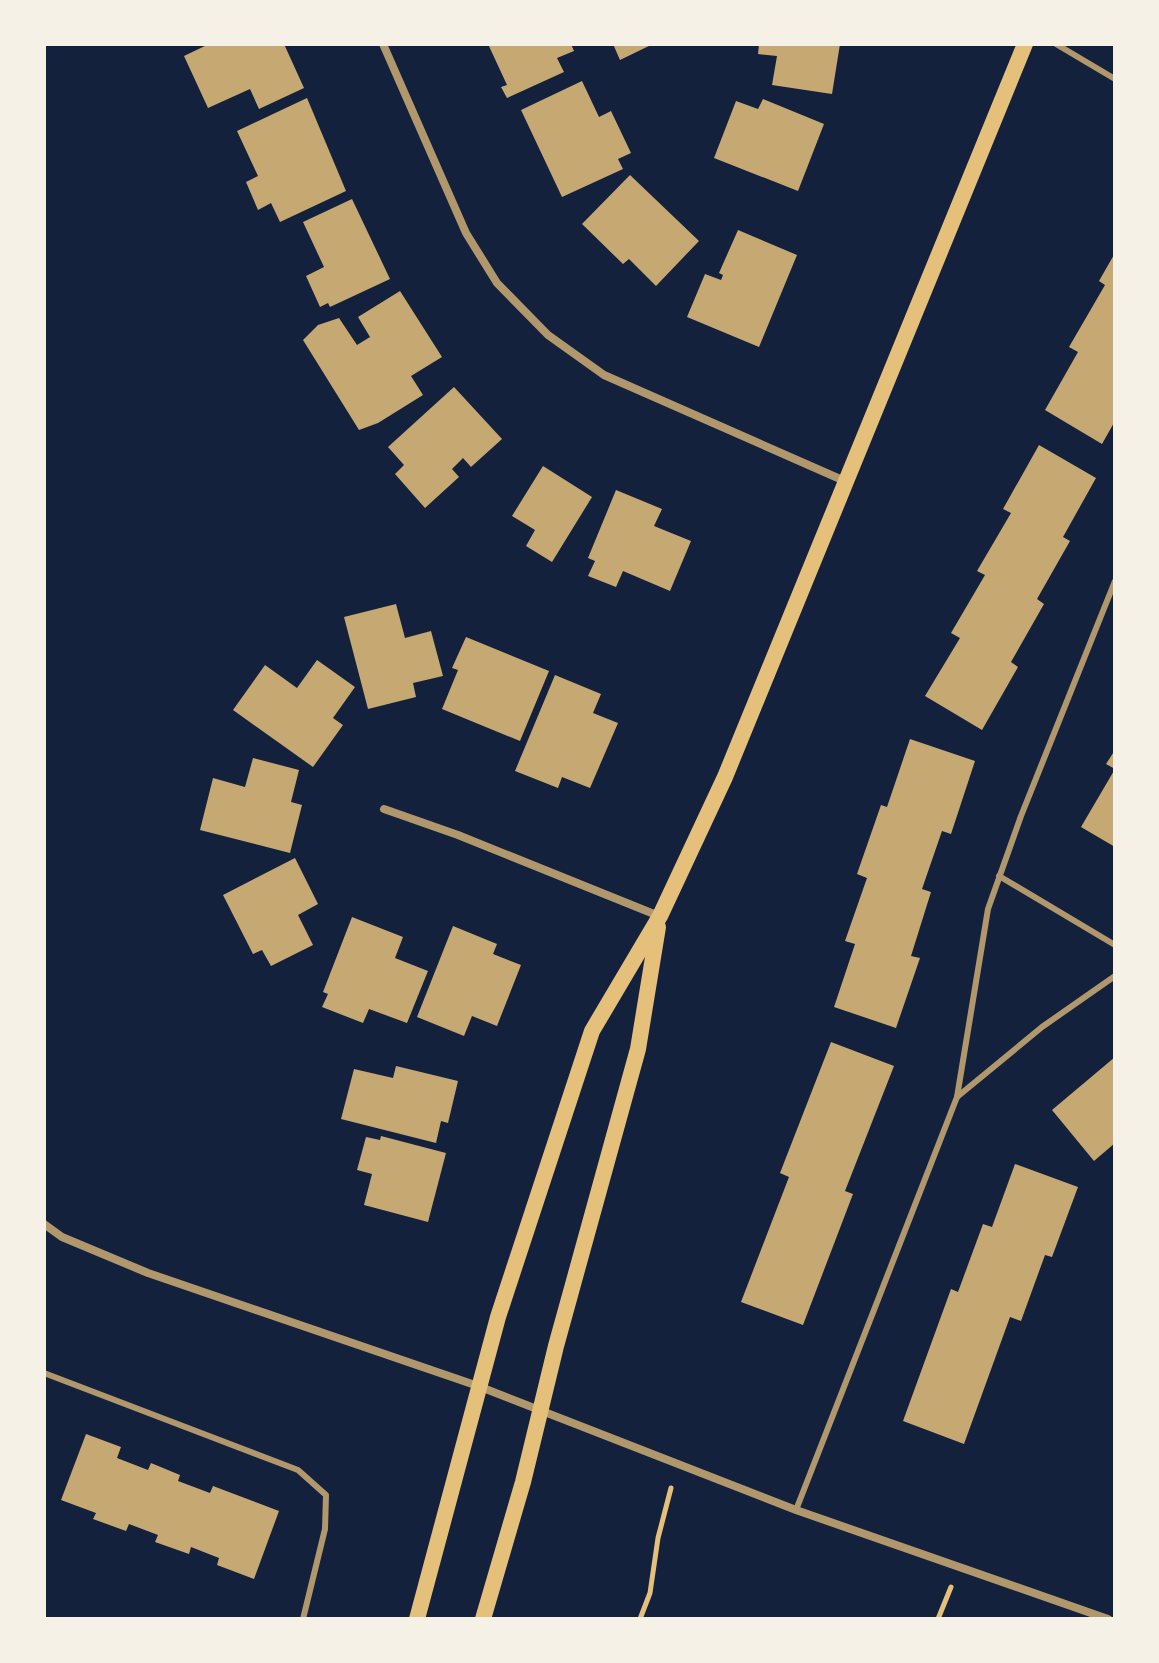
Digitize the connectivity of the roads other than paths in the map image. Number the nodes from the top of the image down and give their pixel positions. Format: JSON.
{"nodes":[{"id":1,"x":383,"y":44,"type":"edge"},
{"id":2,"x":1025,"y":44,"type":"edge"},
{"id":3,"x":1056,"y":44,"type":"edge"},
{"id":4,"x":1115,"y":79,"type":"edge"},
{"id":5,"x":848,"y":482,"type":"junction"},
{"id":6,"x":1115,"y":581,"type":"edge"},
{"id":7,"x":384,"y":809,"type":"dead end"},
{"id":8,"x":999,"y":876,"type":"junction"},
{"id":9,"x":660,"y":916,"type":"junction"},
{"id":10,"x":1115,"y":945,"type":"edge"},
{"id":11,"x":1115,"y":976,"type":"edge"},
{"id":12,"x":957,"y":1097,"type":"junction"},
{"id":13,"x":44,"y":1224,"type":"edge"},
{"id":14,"x":44,"y":1373,"type":"edge"},
{"id":15,"x":478,"y":1386,"type":"junction"},
{"id":16,"x":541,"y":1410,"type":"junction"},
{"id":17,"x":796,"y":1510,"type":"junction"},
{"id":18,"x":303,"y":1619,"type":"edge"},
{"id":19,"x":417,"y":1619,"type":"edge"},
{"id":20,"x":483,"y":1619,"type":"edge"},
{"id":21,"x":1108,"y":1619,"type":"edge"}],
"edges":[{"from":1,"to":5,"type":"street"},
{"from":2,"to":5,"type":"main road"},
{"from":3,"to":4,"type":"lane"},
{"from":5,"to":9,"type":"main road"},
{"from":6,"to":8,"type":"lane"},
{"from":7,"to":9,"type":"street"},
{"from":8,"to":10,"type":"lane"},
{"from":8,"to":12,"type":"lane"},
{"from":9,"to":15,"type":"main road"},
{"from":9,"to":16,"type":"main road"},
{"from":11,"to":12,"type":"lane"},
{"from":12,"to":17,"type":"lane"},
{"from":13,"to":15,"type":"street"},
{"from":14,"to":18,"type":"lane"},
{"from":15,"to":16,"type":"street"},
{"from":15,"to":19,"type":"main road"},
{"from":16,"to":17,"type":"street"},
{"from":16,"to":20,"type":"main road"},
{"from":17,"to":21,"type":"street"}]}
